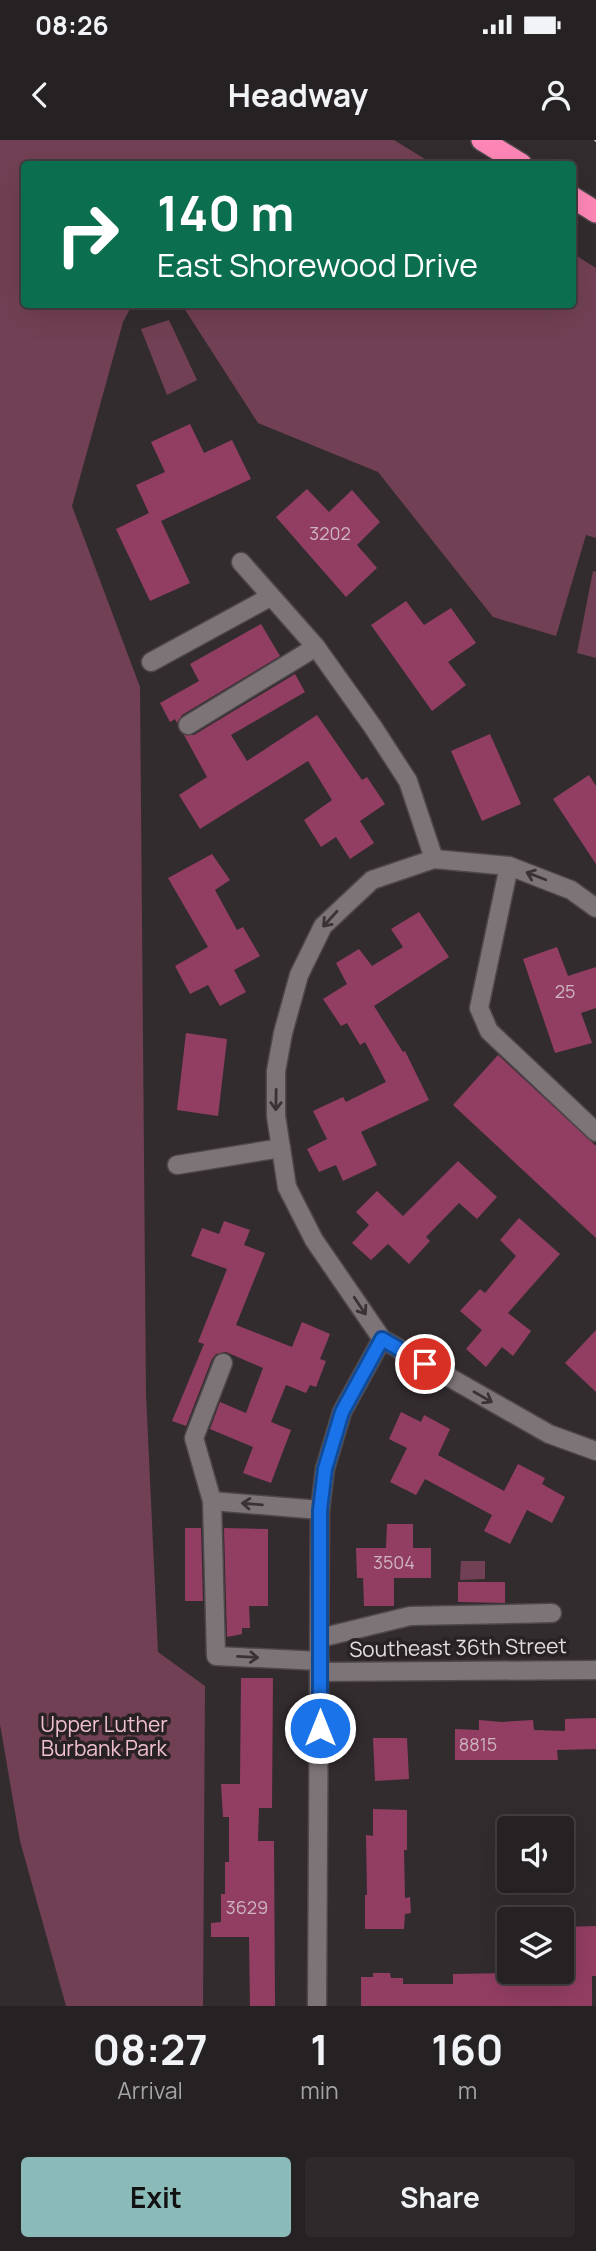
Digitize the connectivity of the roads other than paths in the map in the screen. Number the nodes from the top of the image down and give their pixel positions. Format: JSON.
{"nodes":[{"id":1,"x":482,"y":140,"type":"edge"},
{"id":2,"x":516,"y":161,"type":"edge"},
{"id":3,"x":576,"y":200,"type":"edge"},
{"id":4,"x":596,"y":212,"type":"edge"},
{"id":5,"x":241,"y":562,"type":"dead end"},
{"id":6,"x":270,"y":597,"type":"junction"},
{"id":7,"x":316,"y":647,"type":"junction"},
{"id":8,"x":151,"y":662,"type":"dead end"},
{"id":9,"x":187,"y":725,"type":"dead end"},
{"id":10,"x":434,"y":859,"type":"junction"},
{"id":11,"x":509,"y":866,"type":"junction"},
{"id":12,"x":596,"y":908,"type":"edge"},
{"id":13,"x":596,"y":1132,"type":"edge"},
{"id":14,"x":281,"y":1148,"type":"junction"},
{"id":15,"x":177,"y":1166,"type":"dead end"},
{"id":16,"x":382,"y":1339,"type":"junction"},
{"id":17,"x":223,"y":1363,"type":"dead end"},
{"id":18,"x":596,"y":1451,"type":"edge"},
{"id":19,"x":212,"y":1501,"type":"junction"},
{"id":20,"x":320,"y":1510,"type":"junction"},
{"id":21,"x":552,"y":1613,"type":"dead end"},
{"id":22,"x":320,"y":1638,"type":"junction"},
{"id":23,"x":320,"y":1667,"type":"junction"},
{"id":24,"x":596,"y":1670,"type":"edge"},
{"id":25,"x":317,"y":2006,"type":"edge"}],
"edges":[{"from":1,"to":2,"type":"highway"},
{"from":3,"to":4,"type":"highway"},
{"from":5,"to":6,"type":"street"},
{"from":6,"to":7,"type":"street"},
{"from":6,"to":8,"type":"street"},
{"from":7,"to":9,"type":"street"},
{"from":7,"to":10,"type":"street"},
{"from":10,"to":11,"type":"street"},
{"from":10,"to":14,"type":"street","one_way":true},
{"from":12,"to":11,"type":"street","one_way":true},
{"from":11,"to":13,"type":"street"},
{"from":14,"to":15,"type":"street"},
{"from":14,"to":16,"type":"street","one_way":true},
{"from":16,"to":18,"type":"street","one_way":true},
{"from":16,"to":20,"type":"street"},
{"from":17,"to":19,"type":"street"},
{"from":20,"to":19,"type":"street","one_way":true},
{"from":19,"to":23,"type":"street","name":"Southeast 36th Street","one_way":true},
{"from":20,"to":22,"type":"street"},
{"from":21,"to":22,"type":"street"},
{"from":22,"to":23,"type":"street"},
{"from":23,"to":24,"type":"street","name":"Southeast 36th Street"},
{"from":23,"to":25,"type":"street"}]}
